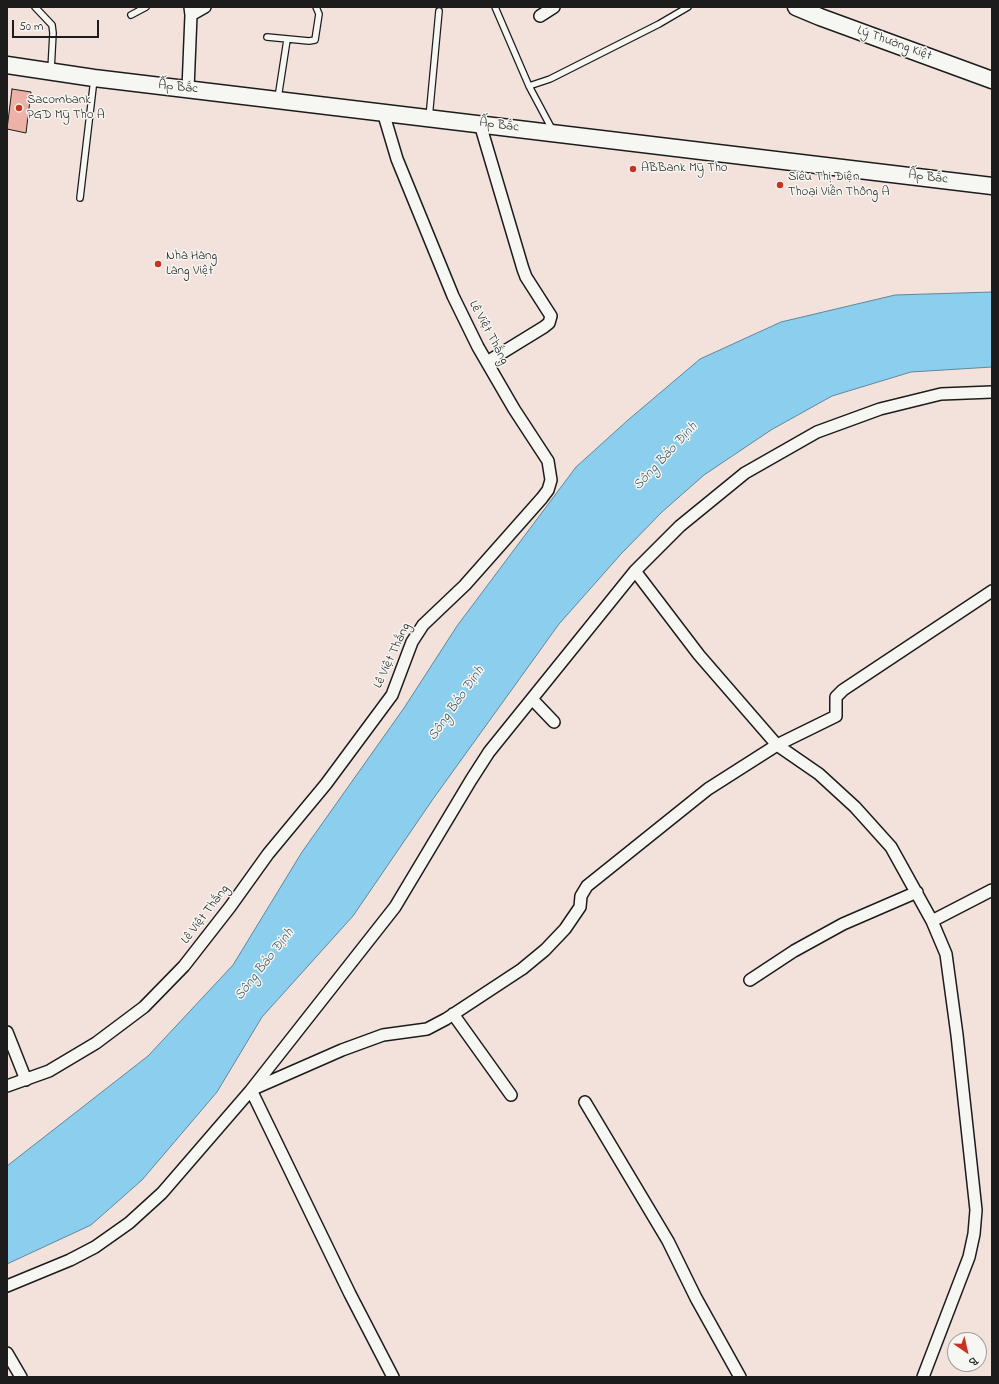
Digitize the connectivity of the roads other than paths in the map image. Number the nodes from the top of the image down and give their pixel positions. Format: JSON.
{"nodes":[{"id":1,"x":35,"y":7,"type":"edge"},
{"id":2,"x":146,"y":7,"type":"edge"},
{"id":3,"x":205,"y":7,"type":"edge"},
{"id":4,"x":316,"y":7,"type":"edge"},
{"id":5,"x":495,"y":7,"type":"edge"},
{"id":6,"x":554,"y":7,"type":"edge"},
{"id":7,"x":688,"y":7,"type":"edge"},
{"id":8,"x":796,"y":7,"type":"edge"},
{"id":9,"x":191,"y":11,"type":"edge"},
{"id":10,"x":439,"y":11,"type":"dead end"},
{"id":11,"x":131,"y":16,"type":"dead end"},
{"id":12,"x":540,"y":16,"type":"dead end"},
{"id":13,"x":267,"y":37,"type":"dead end"},
{"id":14,"x":287,"y":40,"type":"junction"},
{"id":15,"x":7,"y":65,"type":"edge"},
{"id":16,"x":50,"y":72,"type":"junction"},
{"id":17,"x":94,"y":78,"type":"junction"},
{"id":18,"x":992,"y":80,"type":"edge"},
{"id":19,"x":529,"y":86,"type":"junction"},
{"id":20,"x":188,"y":88,"type":"junction"},
{"id":21,"x":278,"y":100,"type":"junction"},
{"id":22,"x":383,"y":112,"type":"junction"},
{"id":23,"x":429,"y":118,"type":"junction"},
{"id":24,"x":480,"y":124,"type":"junction"},
{"id":25,"x":554,"y":133,"type":"junction"},
{"id":26,"x":992,"y":186,"type":"edge"},
{"id":27,"x":80,"y":198,"type":"dead end"},
{"id":28,"x":487,"y":362,"type":"junction"},
{"id":29,"x":992,"y":392,"type":"edge"},
{"id":30,"x":635,"y":572,"type":"junction"},
{"id":31,"x":992,"y":591,"type":"edge"},
{"id":32,"x":532,"y":699,"type":"junction"},
{"id":33,"x":554,"y":722,"type":"dead end"},
{"id":34,"x":777,"y":746,"type":"junction"},
{"id":35,"x":992,"y":890,"type":"edge"},
{"id":36,"x":917,"y":892,"type":"junction"},
{"id":37,"x":932,"y":921,"type":"junction"},
{"id":38,"x":750,"y":980,"type":"dead end"},
{"id":39,"x":453,"y":1014,"type":"junction"},
{"id":40,"x":7,"y":1032,"type":"edge"},
{"id":41,"x":26,"y":1080,"type":"junction"},
{"id":42,"x":7,"y":1086,"type":"edge"},
{"id":43,"x":251,"y":1090,"type":"junction"},
{"id":44,"x":511,"y":1095,"type":"dead end"},
{"id":45,"x":585,"y":1102,"type":"dead end"},
{"id":46,"x":7,"y":1286,"type":"edge"},
{"id":47,"x":7,"y":1353,"type":"edge"},
{"id":48,"x":21,"y":1377,"type":"edge"},
{"id":49,"x":393,"y":1377,"type":"edge"},
{"id":50,"x":740,"y":1377,"type":"edge"},
{"id":51,"x":923,"y":1377,"type":"edge"}],
"edges":[{"from":1,"to":16,"type":"lane"},
{"from":2,"to":11,"type":"lane"},
{"from":3,"to":9,"type":"street"},
{"from":4,"to":14,"type":"lane"},
{"from":5,"to":19,"type":"lane"},
{"from":6,"to":12,"type":"street"},
{"from":7,"to":19,"type":"lane"},
{"from":8,"to":18,"type":"main road","name":"Lý Thường Kiệt"},
{"from":9,"to":20,"type":"street"},
{"from":10,"to":23,"type":"lane"},
{"from":13,"to":14,"type":"lane"},
{"from":14,"to":21,"type":"lane"},
{"from":15,"to":16,"type":"main road","name":"Ấp Bắc"},
{"from":16,"to":17,"type":"main road","name":"Ấp Bắc"},
{"from":17,"to":20,"type":"main road","name":"Ấp Bắc"},
{"from":17,"to":27,"type":"lane"},
{"from":19,"to":25,"type":"lane"},
{"from":20,"to":21,"type":"main road","name":"Ấp Bắc"},
{"from":21,"to":22,"type":"main road","name":"Ấp Bắc"},
{"from":22,"to":23,"type":"main road","name":"Ấp Bắc"},
{"from":22,"to":28,"type":"street","name":"Lê Việt Thắng"},
{"from":23,"to":24,"type":"main road","name":"Ấp Bắc"},
{"from":24,"to":25,"type":"main road","name":"Ấp Bắc"},
{"from":24,"to":28,"type":"street"},
{"from":25,"to":26,"type":"main road","name":"Ấp Bắc"},
{"from":28,"to":41,"type":"street","name":"Lê Việt Thắng"},
{"from":29,"to":30,"type":"street"},
{"from":30,"to":32,"type":"street"},
{"from":30,"to":34,"type":"street"},
{"from":31,"to":34,"type":"street"},
{"from":32,"to":33,"type":"street"},
{"from":32,"to":43,"type":"street"},
{"from":34,"to":36,"type":"street"},
{"from":34,"to":39,"type":"street"},
{"from":35,"to":37,"type":"street"},
{"from":36,"to":37,"type":"street"},
{"from":36,"to":38,"type":"street"},
{"from":37,"to":51,"type":"street"},
{"from":39,"to":43,"type":"street"},
{"from":39,"to":44,"type":"street"},
{"from":40,"to":41,"type":"street"},
{"from":41,"to":42,"type":"street","name":"Lê Việt Thắng"},
{"from":43,"to":46,"type":"street"},
{"from":43,"to":49,"type":"street"},
{"from":45,"to":50,"type":"street"},
{"from":47,"to":48,"type":"street"}]}
